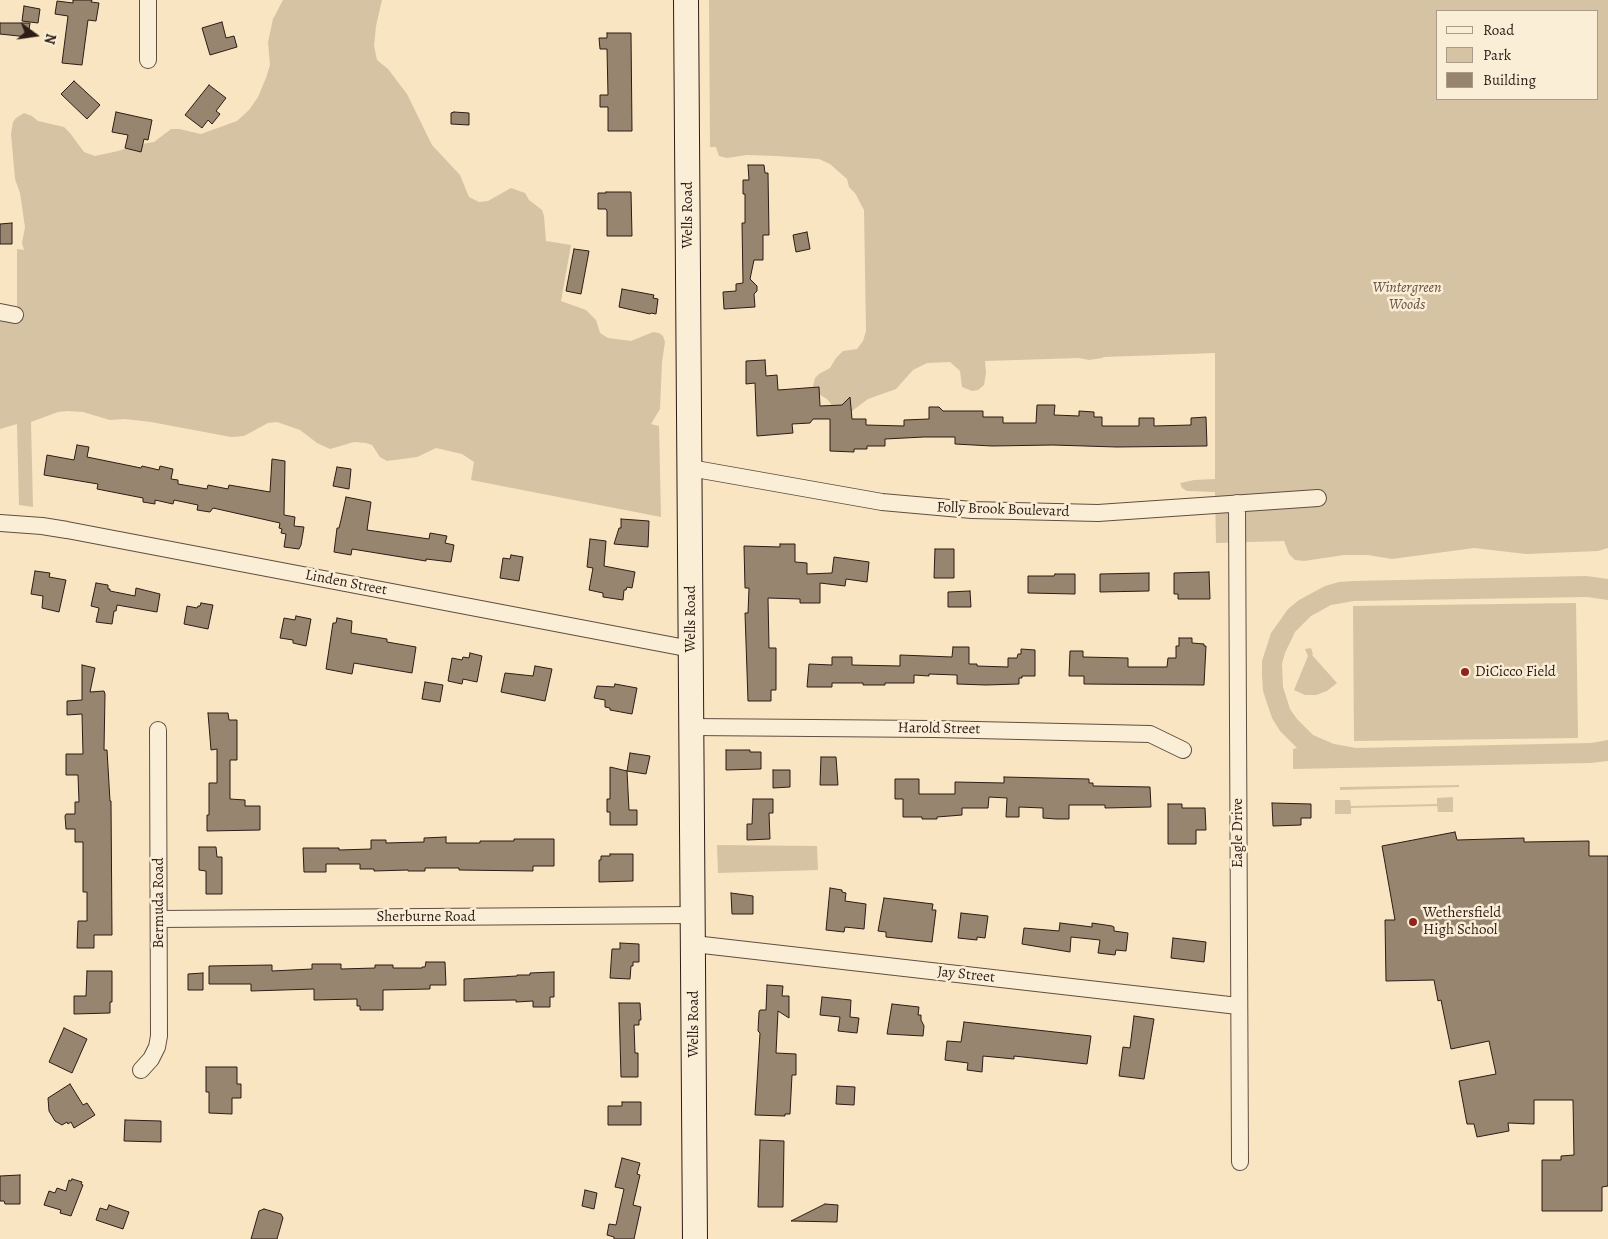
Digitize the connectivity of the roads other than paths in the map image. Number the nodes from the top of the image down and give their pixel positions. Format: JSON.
{"nodes":[{"id":1,"x":148,"y":0,"type":"edge"},
{"id":2,"x":686,"y":0,"type":"edge"},
{"id":3,"x":148,"y":60,"type":"dead end"},
{"id":4,"x":690,"y":468,"type":"junction"},
{"id":5,"x":1318,"y":498,"type":"dead end"},
{"id":6,"x":1237,"y":503,"type":"junction"},
{"id":7,"x":0,"y":523,"type":"edge"},
{"id":8,"x":692,"y":649,"type":"junction"},
{"id":9,"x":692,"y":728,"type":"junction"},
{"id":10,"x":158,"y":730,"type":"dead end"},
{"id":11,"x":1182,"y":750,"type":"dead end"},
{"id":12,"x":693,"y":916,"type":"junction"},
{"id":13,"x":159,"y":919,"type":"junction"},
{"id":14,"x":694,"y":944,"type":"junction"},
{"id":15,"x":1238,"y":1006,"type":"junction"},
{"id":16,"x":141,"y":1070,"type":"dead end"},
{"id":17,"x":1240,"y":1162,"type":"dead end"},
{"id":18,"x":695,"y":1239,"type":"edge"}],
"edges":[{"from":1,"to":3,"type":"street"},
{"from":2,"to":4,"type":"main road","name":"Wells Road"},
{"from":4,"to":6,"type":"street","name":"Folly Brook Boulevard"},
{"from":4,"to":8,"type":"main road","name":"Wells Road"},
{"from":5,"to":6,"type":"street","name":"Folly Brook Boulevard"},
{"from":6,"to":15,"type":"street","name":"Eagle Drive"},
{"from":7,"to":8,"type":"street","name":"Linden Street"},
{"from":8,"to":9,"type":"main road","name":"Wells Road"},
{"from":9,"to":11,"type":"street","name":"Harold Street"},
{"from":9,"to":12,"type":"main road","name":"Wells Road"},
{"from":10,"to":13,"type":"street","name":"Bermuda Road"},
{"from":12,"to":13,"type":"street","name":"Sherburne Road"},
{"from":12,"to":14,"type":"main road","name":"Wells Road"},
{"from":13,"to":16,"type":"street","name":"Bermuda Road"},
{"from":14,"to":15,"type":"street","name":"Jay Street"},
{"from":14,"to":18,"type":"main road","name":"Wells Road"},
{"from":15,"to":17,"type":"street","name":"Eagle Drive"}]}
